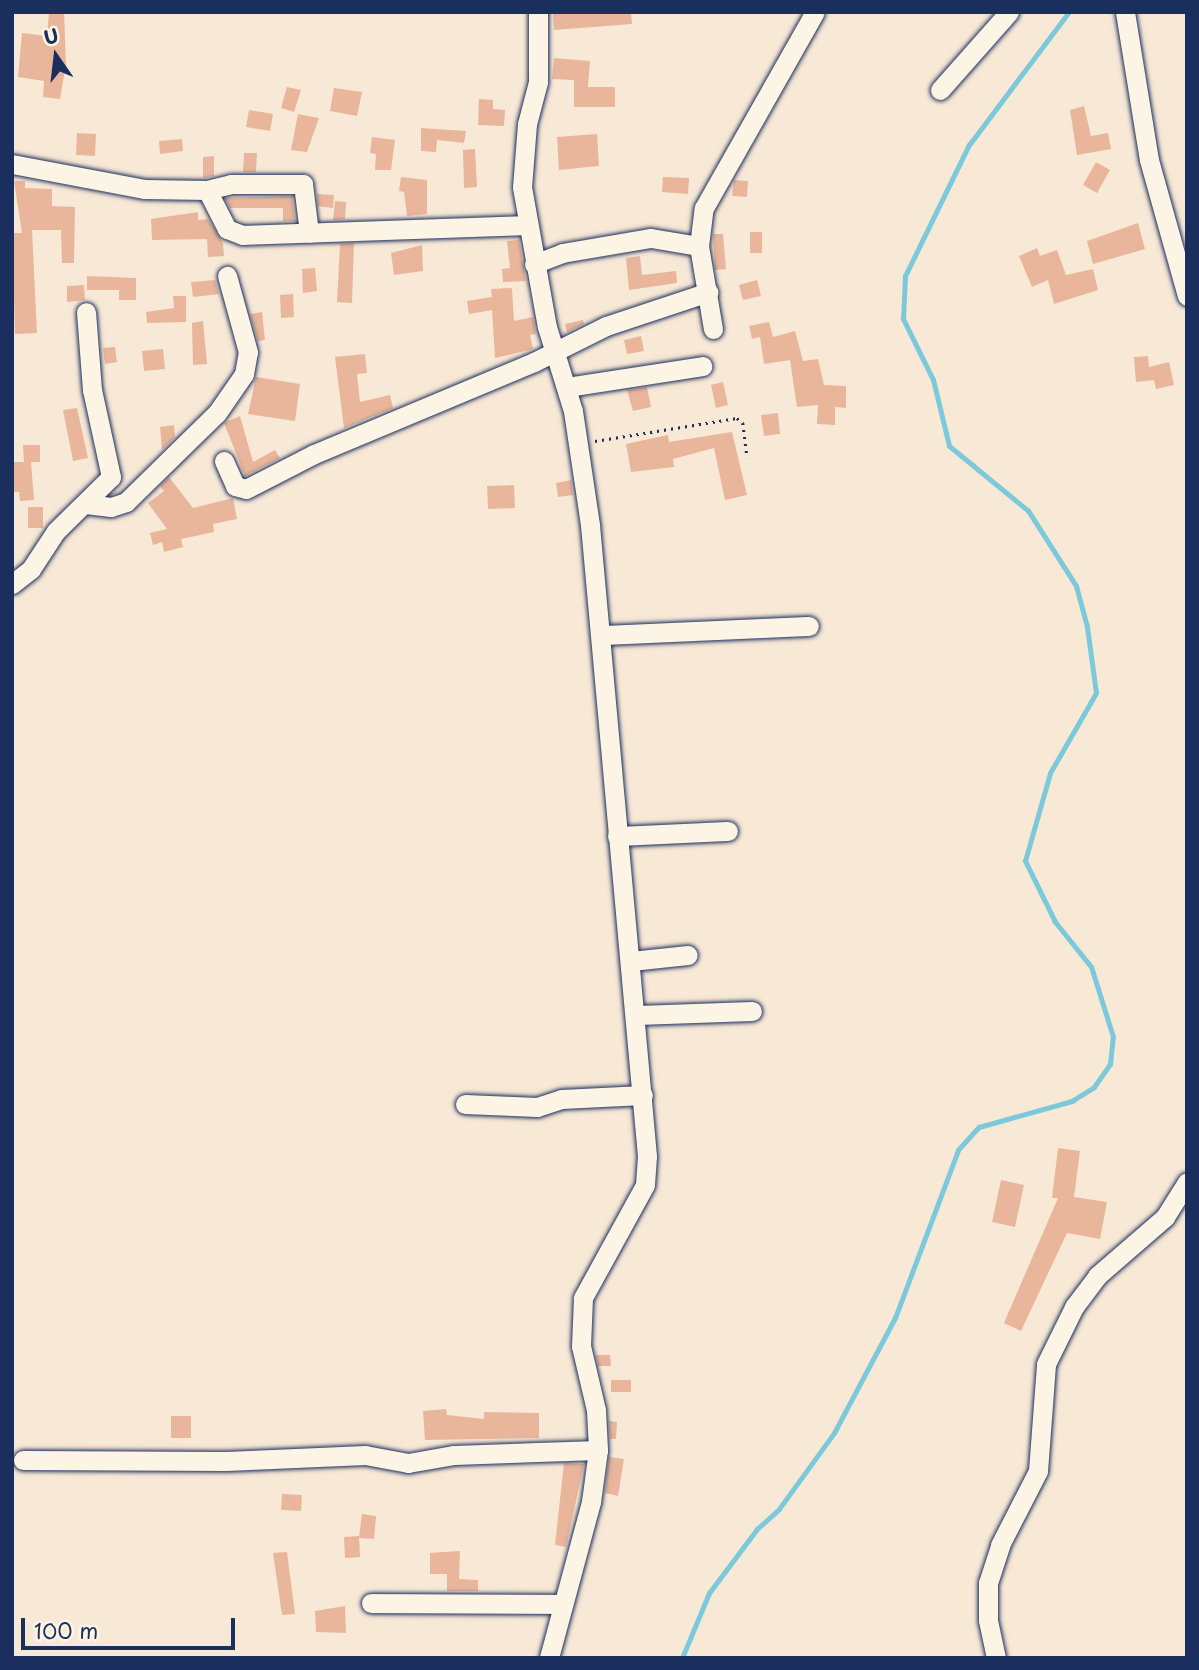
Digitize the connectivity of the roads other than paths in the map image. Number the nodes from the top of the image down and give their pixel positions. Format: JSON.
{"nodes":[{"id":1,"x":538,"y":12,"type":"edge"},
{"id":2,"x":815,"y":12,"type":"edge"},
{"id":3,"x":1009,"y":12,"type":"edge"},
{"id":4,"x":1125,"y":12,"type":"edge"},
{"id":5,"x":940,"y":90,"type":"dead end"},
{"id":6,"x":12,"y":164,"type":"edge"},
{"id":7,"x":207,"y":190,"type":"junction"},
{"id":8,"x":526,"y":225,"type":"junction"},
{"id":9,"x":309,"y":233,"type":"junction"},
{"id":10,"x":699,"y":246,"type":"junction"},
{"id":11,"x":1181,"y":263,"type":"edge"},
{"id":12,"x":534,"y":264,"type":"junction"},
{"id":13,"x":227,"y":276,"type":"dead end"},
{"id":14,"x":708,"y":292,"type":"junction"},
{"id":15,"x":1187,"y":296,"type":"edge"},
{"id":16,"x":86,"y":312,"type":"dead end"},
{"id":17,"x":713,"y":329,"type":"dead end"},
{"id":18,"x":555,"y":351,"type":"junction"},
{"id":19,"x":702,"y":366,"type":"dead end"},
{"id":20,"x":567,"y":387,"type":"junction"},
{"id":21,"x":224,"y":461,"type":"dead end"},
{"id":22,"x":86,"y":504,"type":"junction"},
{"id":23,"x":12,"y":584,"type":"edge"},
{"id":24,"x":808,"y":626,"type":"dead end"},
{"id":25,"x":602,"y":635,"type":"junction"},
{"id":26,"x":728,"y":831,"type":"dead end"},
{"id":27,"x":617,"y":836,"type":"junction"},
{"id":28,"x":688,"y":955,"type":"dead end"},
{"id":29,"x":631,"y":961,"type":"junction"},
{"id":30,"x":752,"y":1011,"type":"dead end"},
{"id":31,"x":637,"y":1015,"type":"junction"},
{"id":32,"x":643,"y":1095,"type":"junction"},
{"id":33,"x":465,"y":1104,"type":"dead end"},
{"id":34,"x":1187,"y":1182,"type":"edge"},
{"id":35,"x":598,"y":1450,"type":"junction"},
{"id":36,"x":23,"y":1460,"type":"dead end"},
{"id":37,"x":371,"y":1603,"type":"dead end"},
{"id":38,"x":563,"y":1604,"type":"junction"},
{"id":39,"x":549,"y":1658,"type":"edge"},
{"id":40,"x":996,"y":1658,"type":"edge"}],
"edges":[{"from":1,"to":8,"type":"street"},
{"from":2,"to":10,"type":"street"},
{"from":3,"to":5,"type":"street"},
{"from":4,"to":11,"type":"street"},
{"from":6,"to":7,"type":"street"},
{"from":7,"to":9,"type":"street"},
{"from":7,"to":9,"type":"street"},
{"from":8,"to":9,"type":"street"},
{"from":8,"to":12,"type":"street"},
{"from":10,"to":12,"type":"street"},
{"from":10,"to":14,"type":"street"},
{"from":11,"to":15,"type":"street"},
{"from":12,"to":18,"type":"street"},
{"from":13,"to":22,"type":"street"},
{"from":14,"to":17,"type":"street"},
{"from":14,"to":18,"type":"street"},
{"from":16,"to":22,"type":"street"},
{"from":18,"to":20,"type":"street"},
{"from":18,"to":21,"type":"street"},
{"from":19,"to":20,"type":"street"},
{"from":20,"to":25,"type":"street"},
{"from":22,"to":23,"type":"street"},
{"from":24,"to":25,"type":"street"},
{"from":25,"to":27,"type":"street"},
{"from":26,"to":27,"type":"street"},
{"from":27,"to":29,"type":"street"},
{"from":28,"to":29,"type":"street"},
{"from":29,"to":31,"type":"street"},
{"from":30,"to":31,"type":"street"},
{"from":31,"to":32,"type":"street"},
{"from":32,"to":33,"type":"street"},
{"from":32,"to":35,"type":"street"},
{"from":34,"to":40,"type":"street"},
{"from":35,"to":36,"type":"street"},
{"from":35,"to":38,"type":"street"},
{"from":37,"to":38,"type":"street"},
{"from":38,"to":39,"type":"street"}]}
